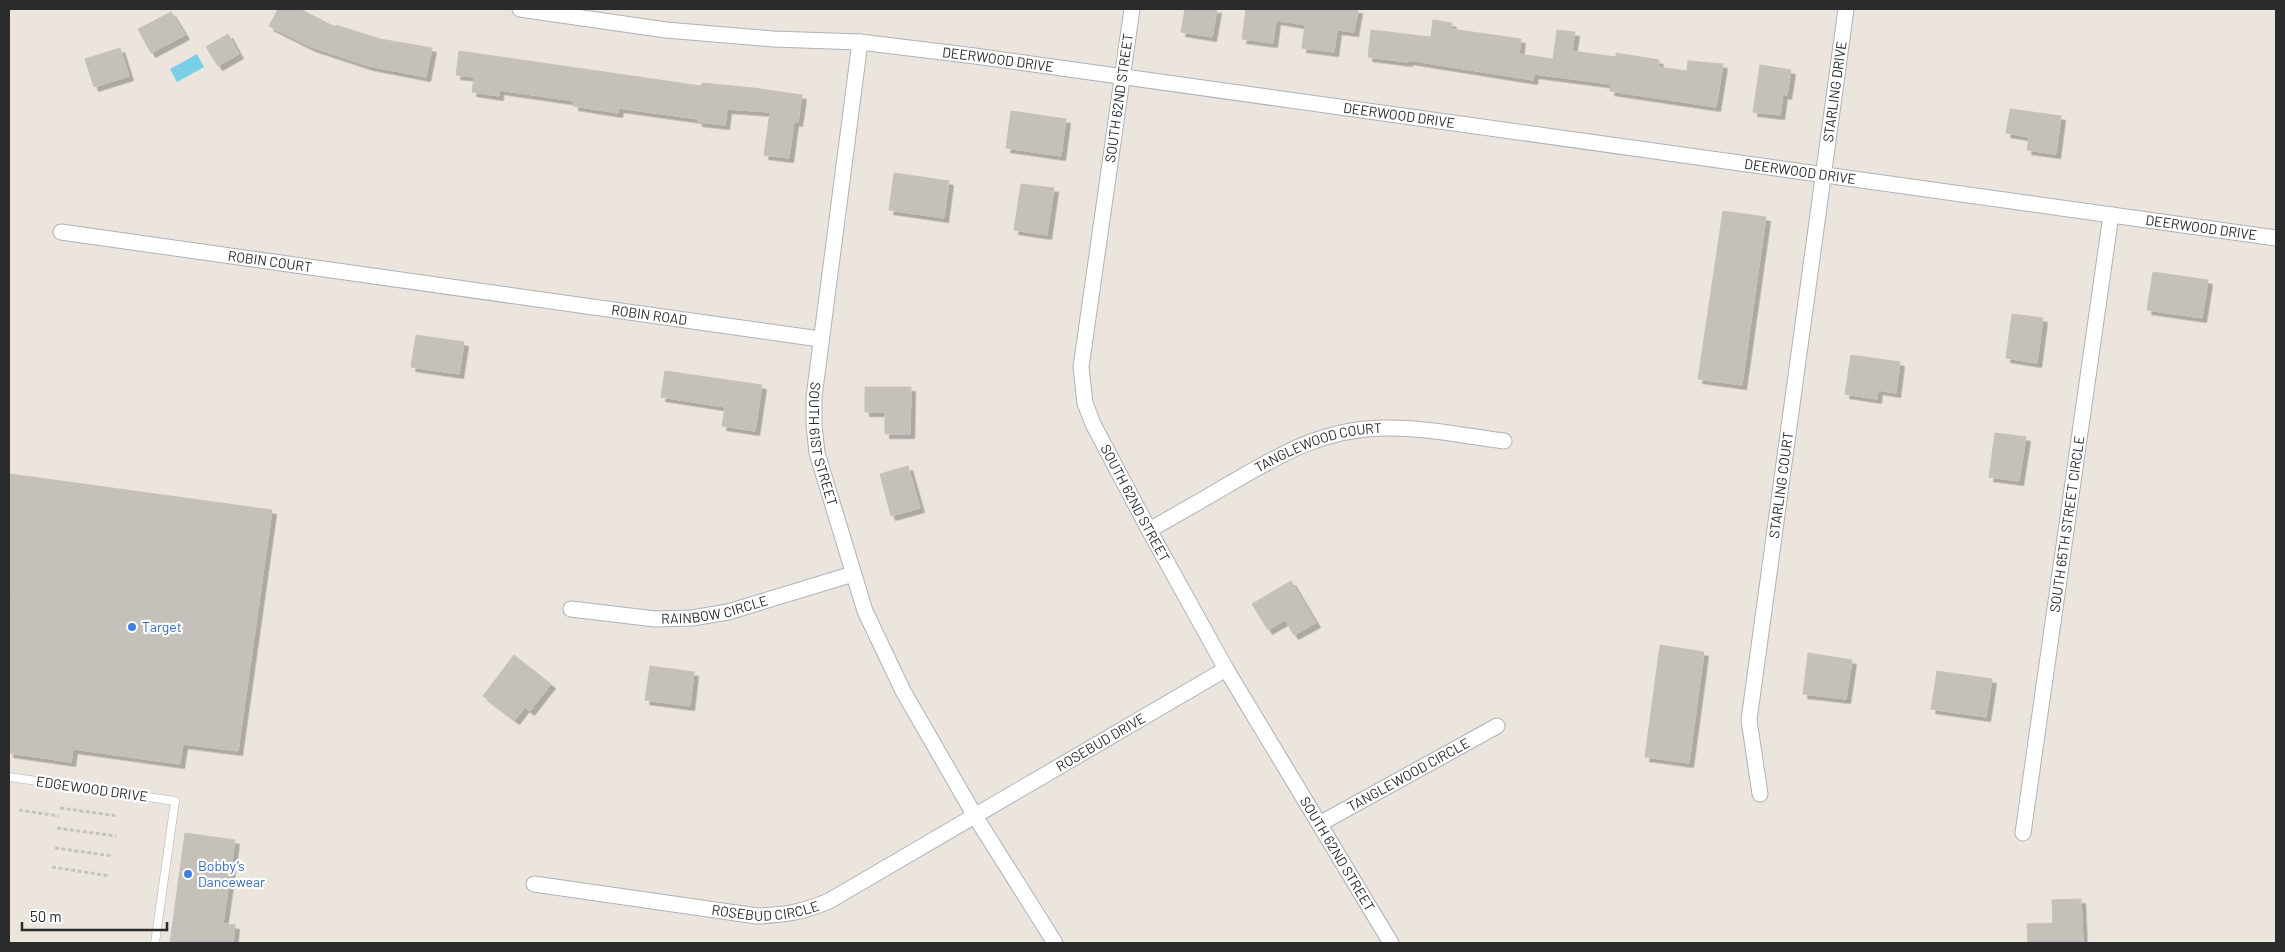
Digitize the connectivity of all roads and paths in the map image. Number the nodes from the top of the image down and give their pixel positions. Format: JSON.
{"nodes":[{"id":1,"x":520,"y":9,"type":"edge"},
{"id":2,"x":1132,"y":9,"type":"edge"},
{"id":3,"x":1846,"y":9,"type":"edge"},
{"id":4,"x":860,"y":42,"type":"junction"},
{"id":5,"x":1122,"y":76,"type":"junction"},
{"id":6,"x":1823,"y":175,"type":"junction"},
{"id":7,"x":2111,"y":215,"type":"junction"},
{"id":8,"x":61,"y":232,"type":"dead end"},
{"id":9,"x":2276,"y":238,"type":"edge"},
{"id":10,"x":478,"y":290,"type":"joint"},
{"id":11,"x":820,"y":339,"type":"junction"},
{"id":12,"x":1504,"y":442,"type":"dead end"},
{"id":13,"x":1149,"y":530,"type":"junction"},
{"id":14,"x":853,"y":574,"type":"junction"},
{"id":15,"x":572,"y":609,"type":"dead end"},
{"id":16,"x":1226,"y":668,"type":"junction"},
{"id":17,"x":1497,"y":726,"type":"dead end"},
{"id":18,"x":9,"y":777,"type":"edge"},
{"id":19,"x":1760,"y":794,"type":"dead end"},
{"id":20,"x":78,"y":804,"type":"dead end"},
{"id":21,"x":60,"y":808,"type":"dead end"},
{"id":22,"x":19,"y":810,"type":"dead end"},
{"id":23,"x":77,"y":810,"type":"junction"},
{"id":24,"x":59,"y":816,"type":"dead end"},
{"id":25,"x":118,"y":816,"type":"dead end"},
{"id":26,"x":975,"y":816,"type":"junction"},
{"id":27,"x":1321,"y":823,"type":"junction"},
{"id":28,"x":57,"y":828,"type":"dead end"},
{"id":29,"x":2023,"y":832,"type":"dead end"},
{"id":30,"x":116,"y":836,"type":"dead end"},
{"id":31,"x":55,"y":848,"type":"dead end"},
{"id":32,"x":113,"y":856,"type":"dead end"},
{"id":33,"x":52,"y":868,"type":"dead end"},
{"id":34,"x":110,"y":876,"type":"dead end"},
{"id":35,"x":534,"y":884,"type":"dead end"},
{"id":36,"x":155,"y":943,"type":"edge"},
{"id":37,"x":1055,"y":943,"type":"edge"},
{"id":38,"x":1391,"y":943,"type":"edge"}],
"edges":[{"from":1,"to":4,"type":"street","name":"DEERWOOD DRIVE"},
{"from":2,"to":5,"type":"street","name":"SOUTH 62ND STREET"},
{"from":3,"to":6,"type":"street","name":"STARLING DRIVE"},
{"from":4,"to":5,"type":"street","name":"DEERWOOD DRIVE"},
{"from":4,"to":11,"type":"street","name":"SOUTH 61ST STREET"},
{"from":5,"to":6,"type":"street","name":"DEERWOOD DRIVE"},
{"from":5,"to":13,"type":"street","name":"SOUTH 62ND STREET"},
{"from":6,"to":7,"type":"street","name":"DEERWOOD DRIVE"},
{"from":6,"to":19,"type":"street","name":"STARLING COURT"},
{"from":7,"to":9,"type":"street","name":"DEERWOOD DRIVE"},
{"from":7,"to":29,"type":"street","name":"SOUTH 65TH STREET CIRCLE"},
{"from":8,"to":10,"type":"street","name":"ROBIN COURT"},
{"from":10,"to":11,"type":"street","name":"ROBIN ROAD"},
{"from":11,"to":14,"type":"street","name":"SOUTH 61ST STREET"},
{"from":12,"to":13,"type":"street","name":"TANGLEWOOD COURT"},
{"from":13,"to":16,"type":"street","name":"SOUTH 62ND STREET"},
{"from":14,"to":15,"type":"street","name":"RAINBOW CIRCLE"},
{"from":14,"to":26,"type":"street","name":"SOUTH 61ST STREET"},
{"from":16,"to":26,"type":"street","name":"ROSEBUD DRIVE"},
{"from":16,"to":27,"type":"street","name":"SOUTH 62ND STREET"},
{"from":17,"to":27,"type":"street","name":"TANGLEWOOD CIRCLE"},
{"from":18,"to":36,"type":"lane","name":"EDGEWOOD DRIVE"},
{"from":20,"to":23,"type":"path"},
{"from":21,"to":23,"type":"path"},
{"from":22,"to":24,"type":"path"},
{"from":23,"to":25,"type":"path"},
{"from":26,"to":35,"type":"street","name":"ROSEBUD CIRCLE"},
{"from":26,"to":37,"type":"street","name":"SOUTH 61ST STREET"},
{"from":27,"to":38,"type":"street","name":"SOUTH 62ND STREET"},
{"from":28,"to":30,"type":"path"},
{"from":31,"to":32,"type":"path"},
{"from":33,"to":34,"type":"path"}]}
